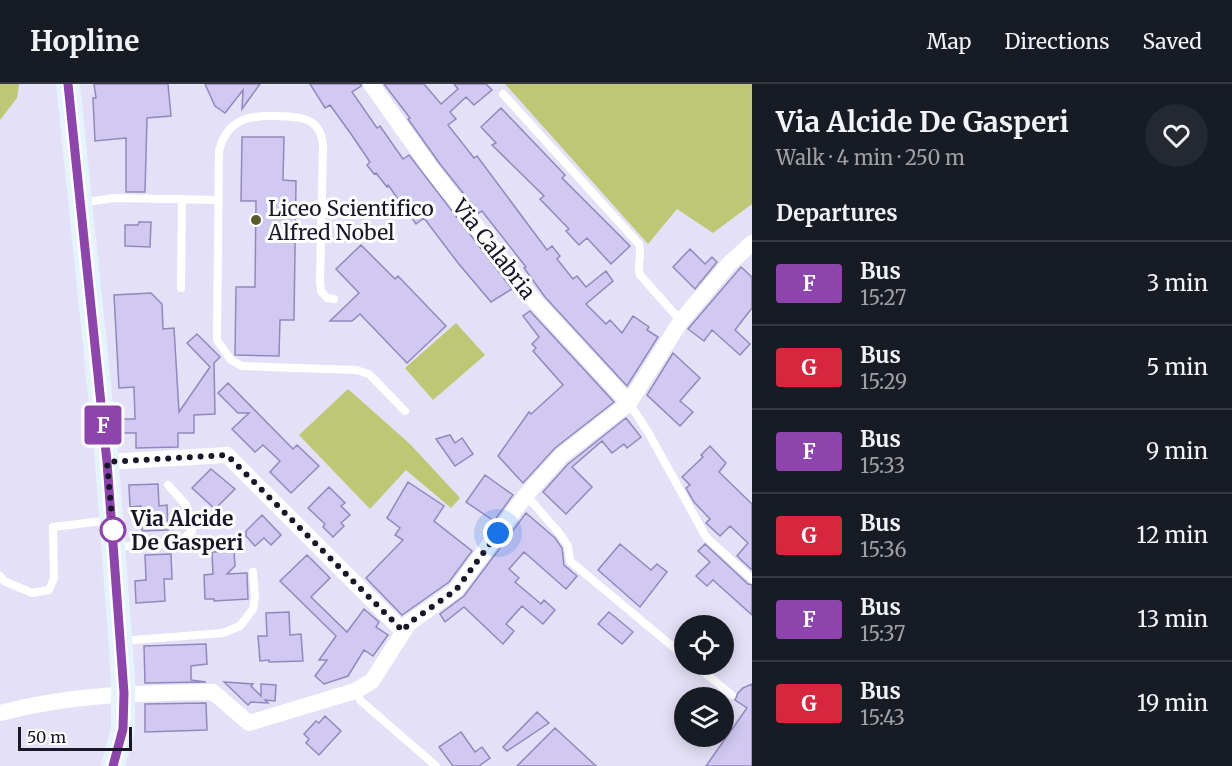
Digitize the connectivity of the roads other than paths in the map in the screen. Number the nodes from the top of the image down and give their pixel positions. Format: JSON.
{"nodes":[{"id":1,"x":68,"y":84,"type":"edge"},
{"id":2,"x":371,"y":84,"type":"edge"},
{"id":3,"x":503,"y":94,"type":"dead end"},
{"id":4,"x":182,"y":199,"type":"junction"},
{"id":5,"x":218,"y":200,"type":"junction"},
{"id":6,"x":79,"y":204,"type":"junction"},
{"id":7,"x":752,"y":243,"type":"edge"},
{"id":8,"x":181,"y":288,"type":"dead end"},
{"id":9,"x":334,"y":299,"type":"dead end"},
{"id":10,"x":681,"y":321,"type":"junction"},
{"id":11,"x":629,"y":403,"type":"junction"},
{"id":12,"x":405,"y":411,"type":"dead end"},
{"id":13,"x":107,"y":462,"type":"junction"},
{"id":14,"x":168,"y":485,"type":"dead end"},
{"id":15,"x":526,"y":495,"type":"junction"},
{"id":16,"x":112,"y":520,"type":"junction"},
{"id":17,"x":114,"y":547,"type":"junction"},
{"id":18,"x":253,"y":572,"type":"dead end"},
{"id":19,"x":0,"y":576,"type":"edge"},
{"id":20,"x":752,"y":579,"type":"edge"},
{"id":21,"x":403,"y":631,"type":"junction"},
{"id":22,"x":120,"y":640,"type":"junction"},
{"id":23,"x":674,"y":648,"type":"edge"},
{"id":24,"x":707,"y":675,"type":"edge"},
{"id":25,"x":722,"y":687,"type":"edge"},
{"id":26,"x":356,"y":691,"type":"junction"},
{"id":27,"x":124,"y":693,"type":"junction"},
{"id":28,"x":0,"y":713,"type":"edge"},
{"id":29,"x":113,"y":766,"type":"edge"},
{"id":30,"x":436,"y":766,"type":"edge"}],
"edges":[{"from":1,"to":6,"type":"street"},
{"from":2,"to":11,"type":"street","name":"Via Calabria"},
{"from":3,"to":10,"type":"lane"},
{"from":4,"to":5,"type":"lane"},
{"from":4,"to":6,"type":"lane"},
{"from":4,"to":8,"type":"lane"},
{"from":5,"to":9,"type":"lane"},
{"from":5,"to":12,"type":"lane"},
{"from":6,"to":13,"type":"street"},
{"from":7,"to":10,"type":"street"},
{"from":10,"to":11,"type":"street"},
{"from":11,"to":15,"type":"street"},
{"from":11,"to":20,"type":"lane"},
{"from":13,"to":16,"type":"street"},
{"from":13,"to":21,"type":"street"},
{"from":14,"to":17,"type":"lane"},
{"from":15,"to":21,"type":"street"},
{"from":15,"to":23,"type":"lane"},
{"from":16,"to":17,"type":"street"},
{"from":16,"to":19,"type":"lane"},
{"from":17,"to":22,"type":"street"},
{"from":18,"to":22,"type":"lane"},
{"from":21,"to":26,"type":"street"},
{"from":22,"to":27,"type":"street"},
{"from":24,"to":25,"type":"lane"},
{"from":26,"to":27,"type":"street"},
{"from":26,"to":30,"type":"lane"},
{"from":27,"to":28,"type":"street"},
{"from":27,"to":29,"type":"street"}]}
